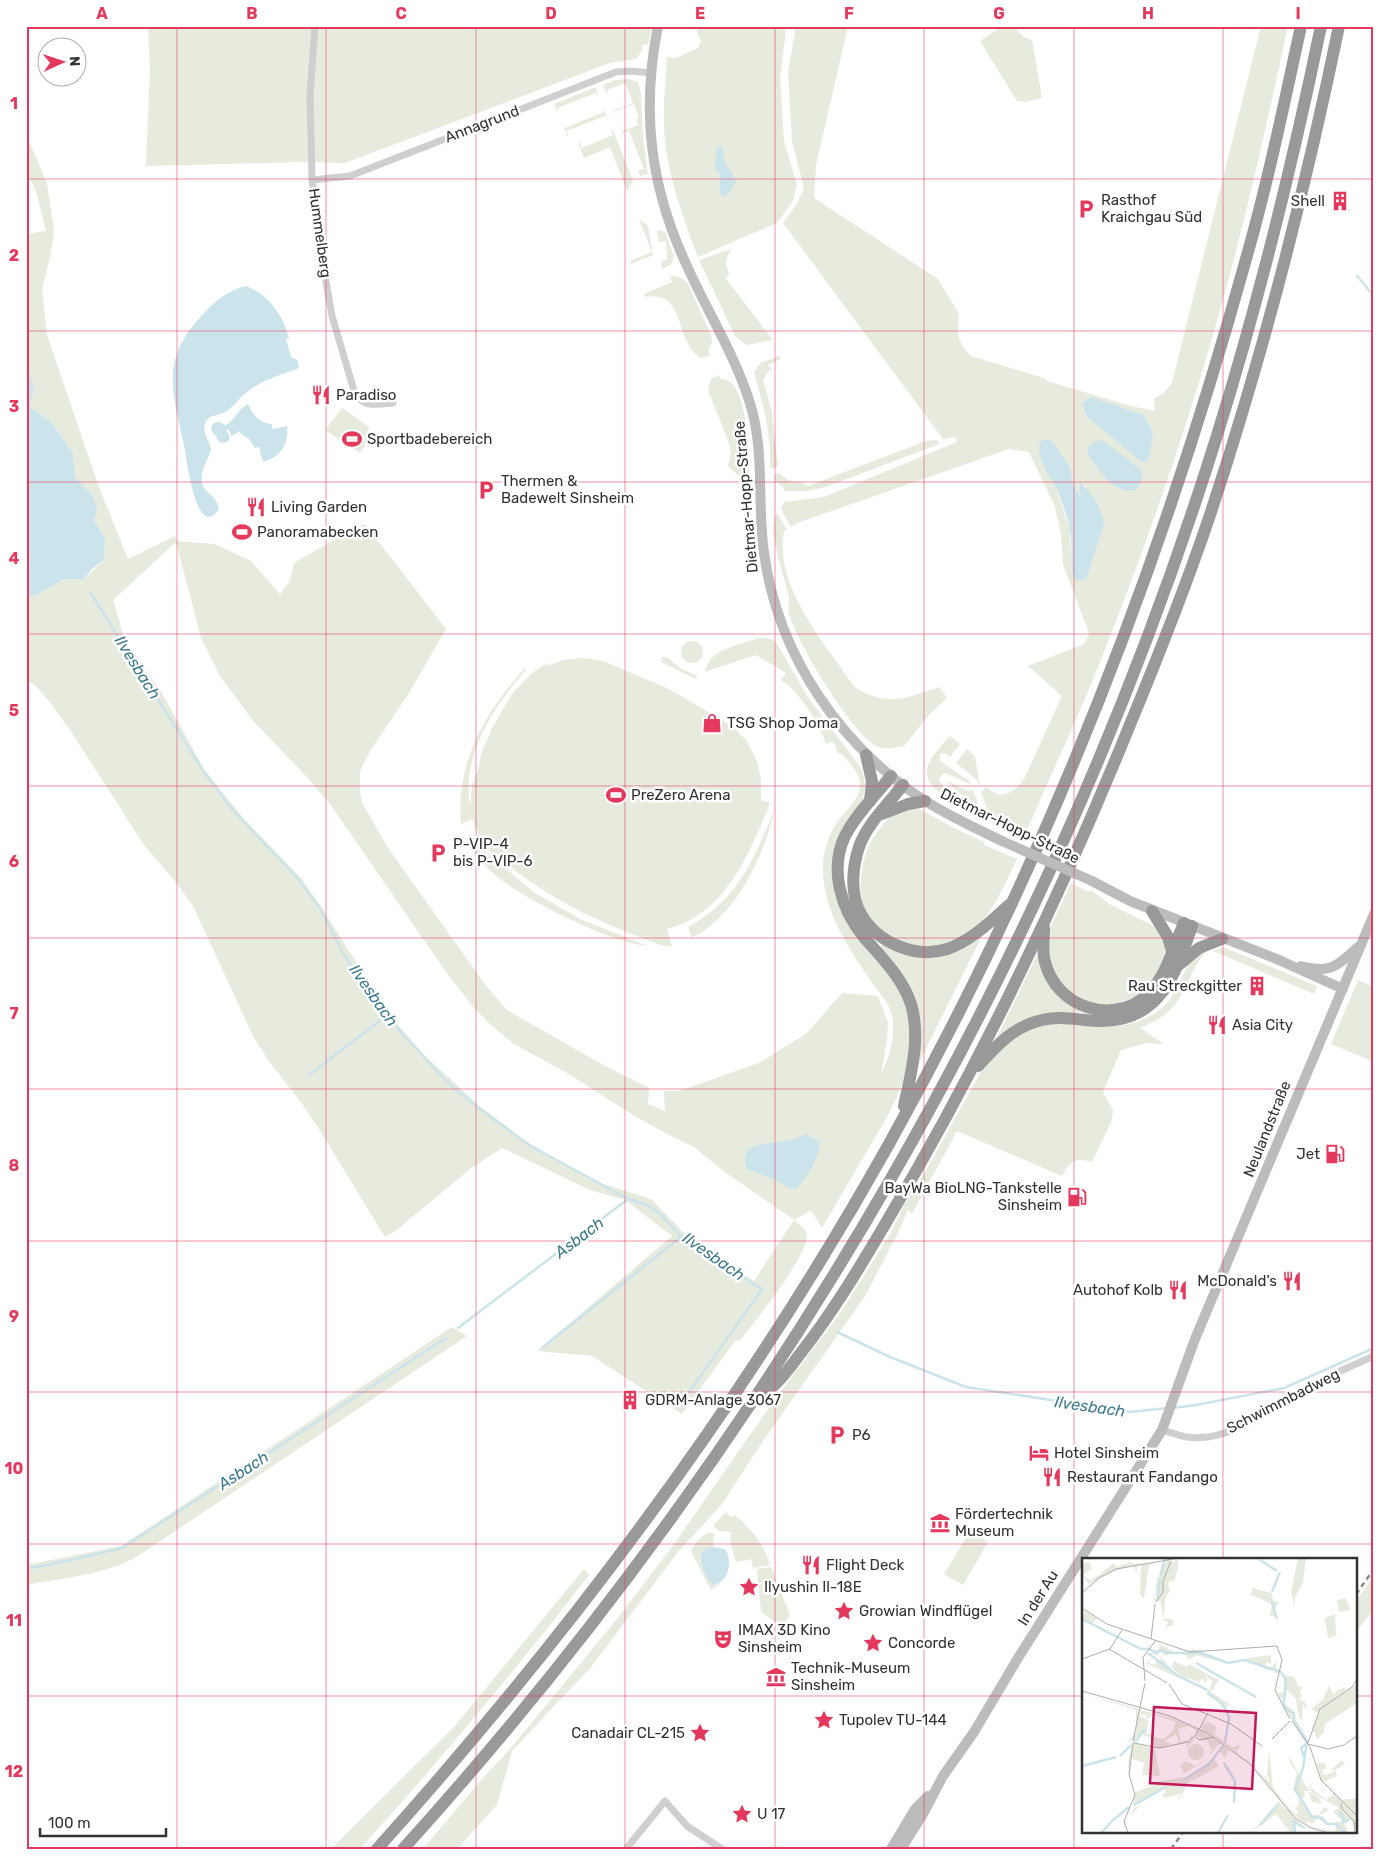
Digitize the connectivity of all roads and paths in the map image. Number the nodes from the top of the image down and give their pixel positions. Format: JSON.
{"nodes":[{"id":1,"x":315,"y":26,"type":"edge"},
{"id":2,"x":658,"y":26,"type":"edge"},
{"id":3,"x":1301,"y":26,"type":"edge"},
{"id":4,"x":1322,"y":26,"type":"edge"},
{"id":5,"x":1339,"y":26,"type":"edge"},
{"id":6,"x":651,"y":74,"type":"junction"},
{"id":7,"x":312,"y":180,"type":"junction"},
{"id":8,"x":1284,"y":296,"type":"dead end"},
{"id":9,"x":393,"y":403,"type":"dead end"},
{"id":10,"x":1237,"y":429,"type":"junction"},
{"id":11,"x":866,"y":755,"type":"junction"},
{"id":12,"x":891,"y":776,"type":"junction"},
{"id":13,"x":903,"y":785,"type":"junction"},
{"id":14,"x":870,"y":801,"type":"junction"},
{"id":15,"x":925,"y":801,"type":"junction"},
{"id":16,"x":878,"y":816,"type":"junction"},
{"id":17,"x":1014,"y":900,"type":"junction"},
{"id":18,"x":1152,"y":910,"type":"junction"},
{"id":19,"x":1374,"y":914,"type":"edge"},
{"id":20,"x":1044,"y":923,"type":"junction"},
{"id":21,"x":1188,"y":925,"type":"junction"},
{"id":22,"x":1222,"y":938,"type":"junction"},
{"id":23,"x":1362,"y":943,"type":"junction"},
{"id":24,"x":1172,"y":951,"type":"junction"},
{"id":25,"x":1279,"y":960,"type":"junction"},
{"id":26,"x":1176,"y":968,"type":"junction"},
{"id":27,"x":1343,"y":989,"type":"junction"},
{"id":28,"x":965,"y":1081,"type":"junction"},
{"id":29,"x":902,"y":1120,"type":"junction"},
{"id":30,"x":1188,"y":1356,"type":"joint"},
{"id":31,"x":1374,"y":1356,"type":"edge"},
{"id":32,"x":754,"y":1399,"type":"junction"},
{"id":33,"x":1162,"y":1430,"type":"junction"},
{"id":34,"x":935,"y":1791,"type":"junction"},
{"id":35,"x":377,"y":1849,"type":"edge"},
{"id":36,"x":403,"y":1849,"type":"edge"},
{"id":37,"x":626,"y":1849,"type":"edge"},
{"id":38,"x":722,"y":1849,"type":"edge"},
{"id":39,"x":891,"y":1849,"type":"edge"},
{"id":40,"x":901,"y":1849,"type":"edge"}],
"edges":[{"from":1,"to":7,"type":"street","name":"Hummelberg"},
{"from":2,"to":6,"type":"street","name":"Dietmar-Hopp-Straße"},
{"from":3,"to":17,"type":"highway"},
{"from":4,"to":32,"type":"highway"},
{"from":5,"to":10,"type":"highway"},
{"from":6,"to":7,"type":"street","name":"Annagrund"},
{"from":6,"to":11,"type":"street","name":"Dietmar-Hopp-Straße"},
{"from":7,"to":9,"type":"street","name":"Hummelberg"},
{"from":8,"to":10,"type":"highway"},
{"from":10,"to":20,"type":"highway"},
{"from":11,"to":12,"type":"street","name":"Dietmar-Hopp-Straße"},
{"from":11,"to":14,"type":"highway"},
{"from":12,"to":13,"type":"street","name":"Dietmar-Hopp-Straße"},
{"from":12,"to":14,"type":"highway"},
{"from":13,"to":15,"type":"street","name":"Dietmar-Hopp-Straße"},
{"from":13,"to":16,"type":"highway"},
{"from":14,"to":29,"type":"highway"},
{"from":15,"to":16,"type":"highway"},
{"from":15,"to":18,"type":"street","name":"Dietmar-Hopp-Straße","bridge":true},
{"from":16,"to":17,"type":"highway"},
{"from":17,"to":29,"type":"highway"},
{"from":18,"to":21,"type":"street","name":"Dietmar-Hopp-Straße"},
{"from":18,"to":24,"type":"highway"},
{"from":19,"to":23,"type":"street","name":"Neulandstraße"},
{"from":20,"to":24,"type":"highway"},
{"from":20,"to":28,"type":"highway"},
{"from":21,"to":22,"type":"street","name":"Dietmar-Hopp-Straße"},
{"from":21,"to":24,"type":"highway"},
{"from":21,"to":26,"type":"highway"},
{"from":22,"to":25,"type":"street","name":"Dietmar-Hopp-Straße"},
{"from":22,"to":26,"type":"highway"},
{"from":23,"to":25,"type":"street"},
{"from":23,"to":27,"type":"street","name":"Neulandstraße"},
{"from":25,"to":27,"type":"street","name":"Dietmar-Hopp-Straße"},
{"from":26,"to":28,"type":"highway"},
{"from":27,"to":30,"type":"street","name":"Neulandstraße"},
{"from":28,"to":32,"type":"highway"},
{"from":29,"to":35,"type":"highway"},
{"from":30,"to":33,"type":"street","name":"In der Au"},
{"from":31,"to":33,"type":"street","name":"Schwimmbadweg"},
{"from":32,"to":36,"type":"highway"},
{"from":33,"to":34,"type":"street","name":"In der Au"},
{"from":34,"to":39,"type":"street"},
{"from":34,"to":40,"type":"street","name":"In der Au"},
{"from":37,"to":38,"type":"street"}]}
